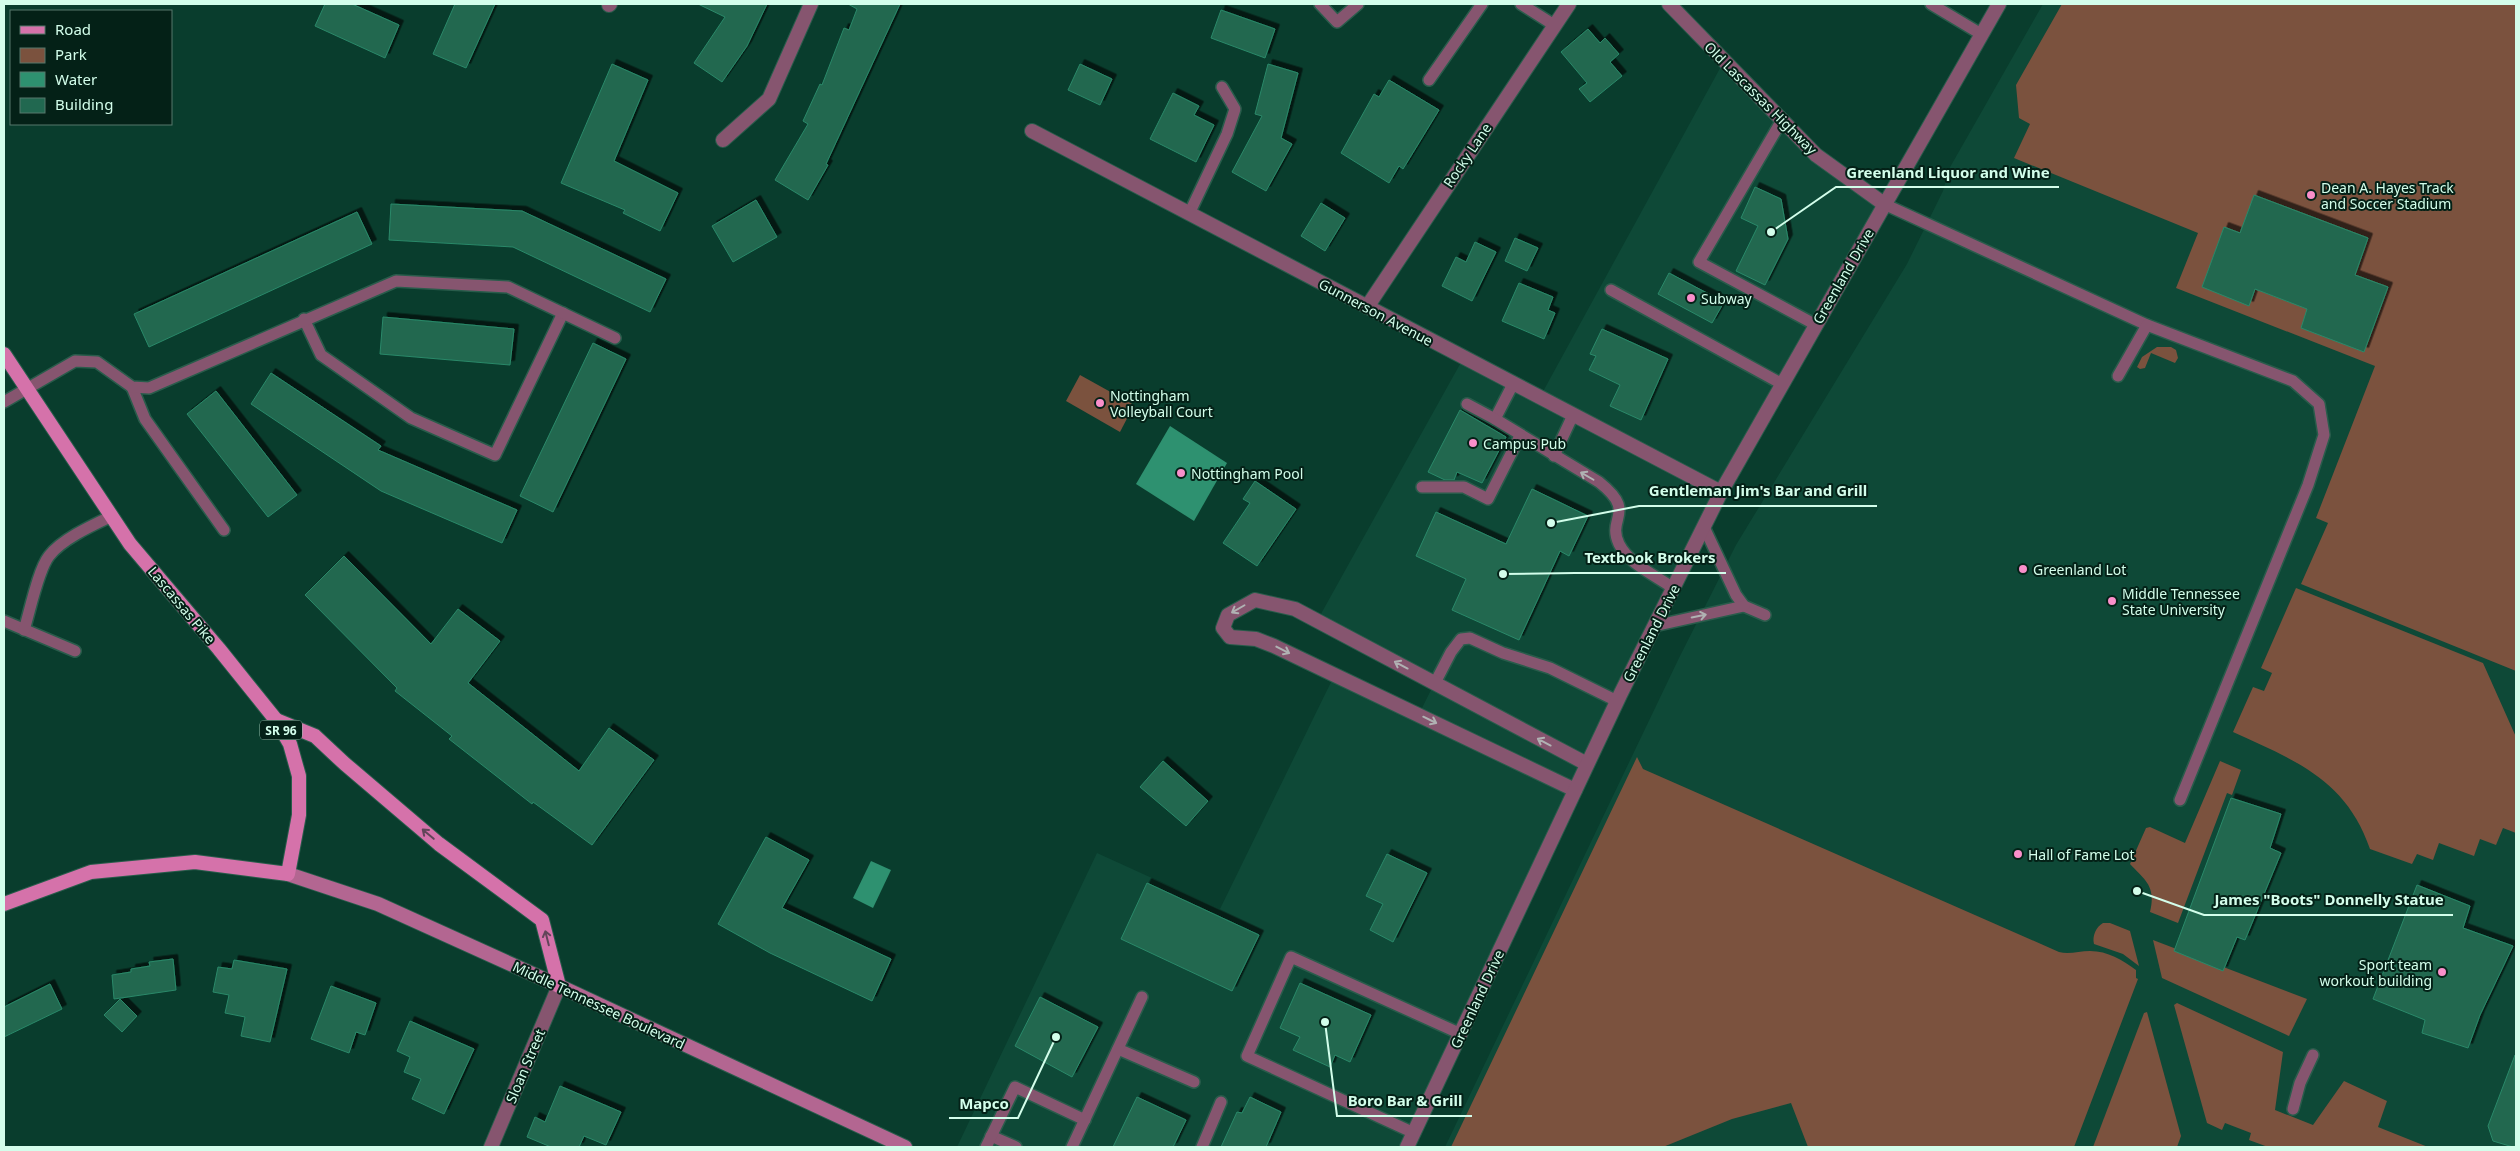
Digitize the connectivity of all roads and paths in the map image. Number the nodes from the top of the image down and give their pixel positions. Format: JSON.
{"nodes":[{"id":1,"x":811,"y":4,"type":"edge"},
{"id":2,"x":1320,"y":4,"type":"edge"},
{"id":3,"x":1358,"y":4,"type":"edge"},
{"id":4,"x":1482,"y":4,"type":"edge"},
{"id":5,"x":1521,"y":4,"type":"edge"},
{"id":6,"x":1569,"y":4,"type":"edge"},
{"id":7,"x":1669,"y":4,"type":"edge"},
{"id":8,"x":1931,"y":4,"type":"edge"},
{"id":9,"x":1999,"y":4,"type":"edge"},
{"id":10,"x":1554,"y":25,"type":"junction"},
{"id":11,"x":1981,"y":34,"type":"junction"},
{"id":12,"x":1429,"y":80,"type":"dead end"},
{"id":13,"x":1222,"y":87,"type":"dead end"},
{"id":14,"x":1782,"y":120,"type":"junction"},
{"id":15,"x":1032,"y":131,"type":"dead end"},
{"id":16,"x":723,"y":140,"type":"dead end"},
{"id":17,"x":1884,"y":204,"type":"junction"},
{"id":18,"x":1189,"y":214,"type":"junction"},
{"id":19,"x":1611,"y":290,"type":"dead end"},
{"id":20,"x":1367,"y":307,"type":"junction"},
{"id":21,"x":564,"y":312,"type":"junction"},
{"id":22,"x":304,"y":319,"type":"junction"},
{"id":23,"x":1816,"y":325,"type":"junction"},
{"id":24,"x":2147,"y":325,"type":"junction"},
{"id":25,"x":615,"y":338,"type":"dead end"},
{"id":26,"x":4,"y":354,"type":"edge"},
{"id":27,"x":2118,"y":376,"type":"dead end"},
{"id":28,"x":1513,"y":384,"type":"junction"},
{"id":29,"x":1782,"y":384,"type":"junction"},
{"id":30,"x":132,"y":386,"type":"junction"},
{"id":31,"x":27,"y":389,"type":"junction"},
{"id":32,"x":4,"y":402,"type":"edge"},
{"id":33,"x":1466,"y":404,"type":"dead end"},
{"id":34,"x":1573,"y":415,"type":"junction"},
{"id":35,"x":1495,"y":420,"type":"junction"},
{"id":36,"x":1520,"y":436,"type":"junction"},
{"id":37,"x":1554,"y":456,"type":"junction"},
{"id":38,"x":1422,"y":487,"type":"dead end"},
{"id":39,"x":1721,"y":492,"type":"junction"},
{"id":40,"x":112,"y":516,"type":"junction"},
{"id":41,"x":1704,"y":527,"type":"junction"},
{"id":42,"x":224,"y":530,"type":"dead end"},
{"id":43,"x":1673,"y":588,"type":"junction"},
{"id":44,"x":1744,"y":606,"type":"junction"},
{"id":45,"x":1765,"y":615,"type":"dead end"},
{"id":46,"x":4,"y":621,"type":"edge"},
{"id":47,"x":1654,"y":626,"type":"junction"},
{"id":48,"x":24,"y":630,"type":"junction"},
{"id":49,"x":75,"y":651,"type":"dead end"},
{"id":50,"x":1434,"y":683,"type":"junction"},
{"id":51,"x":1617,"y":701,"type":"junction"},
{"id":52,"x":276,"y":720,"type":"junction"},
{"id":53,"x":1587,"y":764,"type":"junction"},
{"id":54,"x":1575,"y":790,"type":"junction"},
{"id":55,"x":2180,"y":800,"type":"dead end"},
{"id":56,"x":288,"y":874,"type":"junction"},
{"id":57,"x":4,"y":904,"type":"edge"},
{"id":58,"x":559,"y":986,"type":"junction"},
{"id":59,"x":1142,"y":997,"type":"dead end"},
{"id":60,"x":1461,"y":1034,"type":"junction"},
{"id":61,"x":1118,"y":1050,"type":"junction"},
{"id":62,"x":2313,"y":1055,"type":"dead end"},
{"id":63,"x":1194,"y":1082,"type":"dead end"},
{"id":64,"x":1221,"y":1102,"type":"dead end"},
{"id":65,"x":2293,"y":1109,"type":"dead end"},
{"id":66,"x":1085,"y":1120,"type":"junction"},
{"id":67,"x":1414,"y":1133,"type":"junction"},
{"id":68,"x":991,"y":1136,"type":"junction"},
{"id":69,"x":491,"y":1147,"type":"edge"},
{"id":70,"x":905,"y":1147,"type":"edge"},
{"id":71,"x":986,"y":1147,"type":"edge"},
{"id":72,"x":1016,"y":1147,"type":"edge"},
{"id":73,"x":1072,"y":1147,"type":"edge"},
{"id":74,"x":1202,"y":1147,"type":"edge"},
{"id":75,"x":1407,"y":1147,"type":"edge"}],
"edges":[{"from":1,"to":16,"type":"street"},
{"from":2,"to":3,"type":"lane"},
{"from":4,"to":12,"type":"lane"},
{"from":5,"to":10,"type":"lane"},
{"from":6,"to":10,"type":"street","name":"Rocky Lane"},
{"from":7,"to":14,"type":"street","name":"Old Lascassas Highway"},
{"from":8,"to":11,"type":"lane"},
{"from":9,"to":11,"type":"street","name":"Greenland Drive"},
{"from":10,"to":20,"type":"street","name":"Rocky Lane"},
{"from":11,"to":17,"type":"street","name":"Greenland Drive"},
{"from":13,"to":18,"type":"lane"},
{"from":14,"to":17,"type":"street","name":"Old Lascassas Highway"},
{"from":14,"to":23,"type":"lane"},
{"from":15,"to":18,"type":"street","name":"Gunnerson Avenue"},
{"from":17,"to":23,"type":"street","name":"Greenland Drive"},
{"from":17,"to":24,"type":"lane"},
{"from":18,"to":20,"type":"street","name":"Gunnerson Avenue"},
{"from":19,"to":29,"type":"lane"},
{"from":20,"to":28,"type":"street","name":"Gunnerson Avenue"},
{"from":21,"to":22,"type":"lane"},
{"from":21,"to":22,"type":"lane"},
{"from":21,"to":25,"type":"lane"},
{"from":22,"to":30,"type":"lane"},
{"from":23,"to":29,"type":"street","name":"Greenland Drive"},
{"from":24,"to":27,"type":"lane"},
{"from":24,"to":55,"type":"lane"},
{"from":26,"to":31,"type":"main road","name":"Lascassas Pike","number":"SR 96"},
{"from":28,"to":34,"type":"street","name":"Gunnerson Avenue"},
{"from":28,"to":35,"type":"lane"},
{"from":29,"to":39,"type":"street","name":"Greenland Drive"},
{"from":30,"to":31,"type":"lane"},
{"from":30,"to":42,"type":"lane"},
{"from":31,"to":32,"type":"lane"},
{"from":31,"to":40,"type":"main road","name":"Lascassas Pike","number":"SR 96"},
{"from":33,"to":35,"type":"lane"},
{"from":34,"to":37,"type":"lane"},
{"from":34,"to":39,"type":"street","name":"Gunnerson Avenue"},
{"from":35,"to":36,"type":"lane"},
{"from":36,"to":37,"type":"lane"},
{"from":36,"to":38,"type":"lane"},
{"from":43,"to":37,"type":"lane","one_way":true},
{"from":39,"to":41,"type":"street","name":"Greenland Drive"},
{"from":40,"to":48,"type":"lane"},
{"from":40,"to":52,"type":"main road","name":"Lascassas Pike","number":"SR 96"},
{"from":41,"to":43,"type":"street","name":"Greenland Drive"},
{"from":41,"to":44,"type":"lane"},
{"from":43,"to":47,"type":"street","name":"Greenland Drive"},
{"from":44,"to":45,"type":"lane"},
{"from":47,"to":44,"type":"lane","one_way":true},
{"from":46,"to":48,"type":"lane"},
{"from":47,"to":51,"type":"street","name":"Greenland Drive"},
{"from":48,"to":49,"type":"lane"},
{"from":50,"to":51,"type":"lane"},
{"from":53,"to":50,"type":"street","one_way":true},
{"from":50,"to":54,"type":"street","one_way":true},
{"from":51,"to":53,"type":"street","name":"Greenland Drive"},
{"from":52,"to":56,"type":"main road","name":"Lascassas Pike","number":"SR 96"},
{"from":58,"to":52,"type":"main road","one_way":true},
{"from":53,"to":54,"type":"street","name":"Greenland Drive"},
{"from":54,"to":60,"type":"street","name":"Greenland Drive"},
{"from":56,"to":57,"type":"main road"},
{"from":56,"to":58,"type":"main road","name":"Middle Tennessee Boulevard"},
{"from":58,"to":69,"type":"street","name":"Sloan Street"},
{"from":58,"to":70,"type":"main road","name":"Middle Tennessee Boulevard"},
{"from":59,"to":61,"type":"lane"},
{"from":60,"to":67,"type":"street","name":"Greenland Drive"},
{"from":60,"to":67,"type":"lane"},
{"from":61,"to":63,"type":"lane"},
{"from":61,"to":66,"type":"lane"},
{"from":62,"to":65,"type":"lane"},
{"from":64,"to":74,"type":"lane"},
{"from":66,"to":68,"type":"lane"},
{"from":66,"to":73,"type":"lane"},
{"from":67,"to":75,"type":"street","name":"Greenland Drive"},
{"from":68,"to":71,"type":"lane"},
{"from":68,"to":72,"type":"lane"}]}
